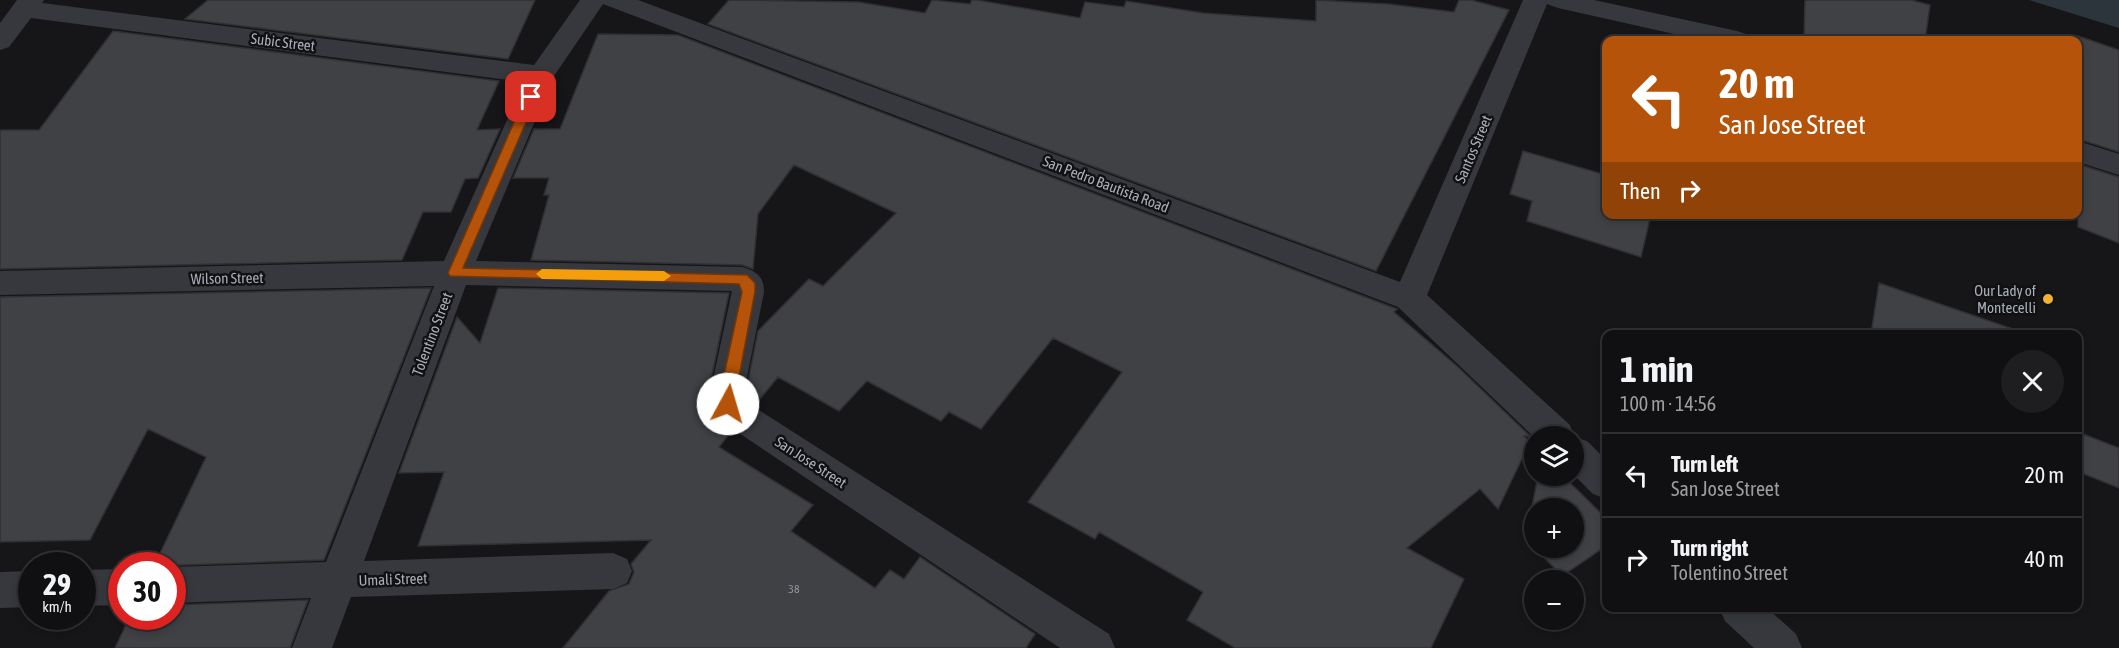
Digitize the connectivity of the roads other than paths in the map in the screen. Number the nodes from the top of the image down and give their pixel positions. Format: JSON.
{"nodes":[{"id":1,"x":593,"y":0,"type":"edge"},
{"id":2,"x":613,"y":0,"type":"edge"},
{"id":3,"x":1536,"y":0,"type":"edge"},
{"id":4,"x":1558,"y":0,"type":"edge"},
{"id":5,"x":29,"y":5,"type":"edge"},
{"id":6,"x":1719,"y":36,"type":"edge"},
{"id":7,"x":0,"y":41,"type":"edge"},
{"id":8,"x":541,"y":75,"type":"junction"},
{"id":9,"x":2082,"y":152,"type":"edge"},
{"id":10,"x":2119,"y":165,"type":"edge"},
{"id":11,"x":455,"y":273,"type":"junction"},
{"id":12,"x":0,"y":283,"type":"edge"},
{"id":13,"x":1409,"y":298,"type":"junction"},
{"id":14,"x":1546,"y":426,"type":"edge"},
{"id":15,"x":1584,"y":462,"type":"edge"},
{"id":16,"x":1602,"y":479,"type":"edge"},
{"id":17,"x":613,"y":571,"type":"dead end"},
{"id":18,"x":337,"y":580,"type":"junction"},
{"id":19,"x":186,"y":585,"type":"edge"},
{"id":20,"x":18,"y":589,"type":"edge"},
{"id":21,"x":0,"y":590,"type":"edge"},
{"id":22,"x":1742,"y":612,"type":"edge"},
{"id":23,"x":312,"y":648,"type":"edge"},
{"id":24,"x":1095,"y":648,"type":"edge"},
{"id":25,"x":1782,"y":648,"type":"edge"}],
"edges":[{"from":1,"to":8,"type":"street","name":"Tolentino Street"},
{"from":2,"to":13,"type":"street","name":"San Pedro Bautista Road"},
{"from":3,"to":13,"type":"street","name":"Santos Street"},
{"from":4,"to":6,"type":"street"},
{"from":5,"to":7,"type":"street"},
{"from":5,"to":8,"type":"street","name":"Subic Street"},
{"from":8,"to":11,"type":"street","name":"Tolentino Street"},
{"from":9,"to":10,"type":"street"},
{"from":11,"to":12,"type":"street","name":"Wilson Street"},
{"from":11,"to":18,"type":"street","name":"Tolentino Street"},
{"from":11,"to":24,"type":"street","name":"San Jose Street"},
{"from":13,"to":14,"type":"street","name":"San Pedro Bautista Road"},
{"from":15,"to":16,"type":"street"},
{"from":17,"to":18,"type":"street","name":"Umali Street"},
{"from":18,"to":19,"type":"street","name":"Umali Street"},
{"from":18,"to":23,"type":"street","name":"Tolentino Street"},
{"from":20,"to":21,"type":"street"},
{"from":22,"to":25,"type":"street"}]}
